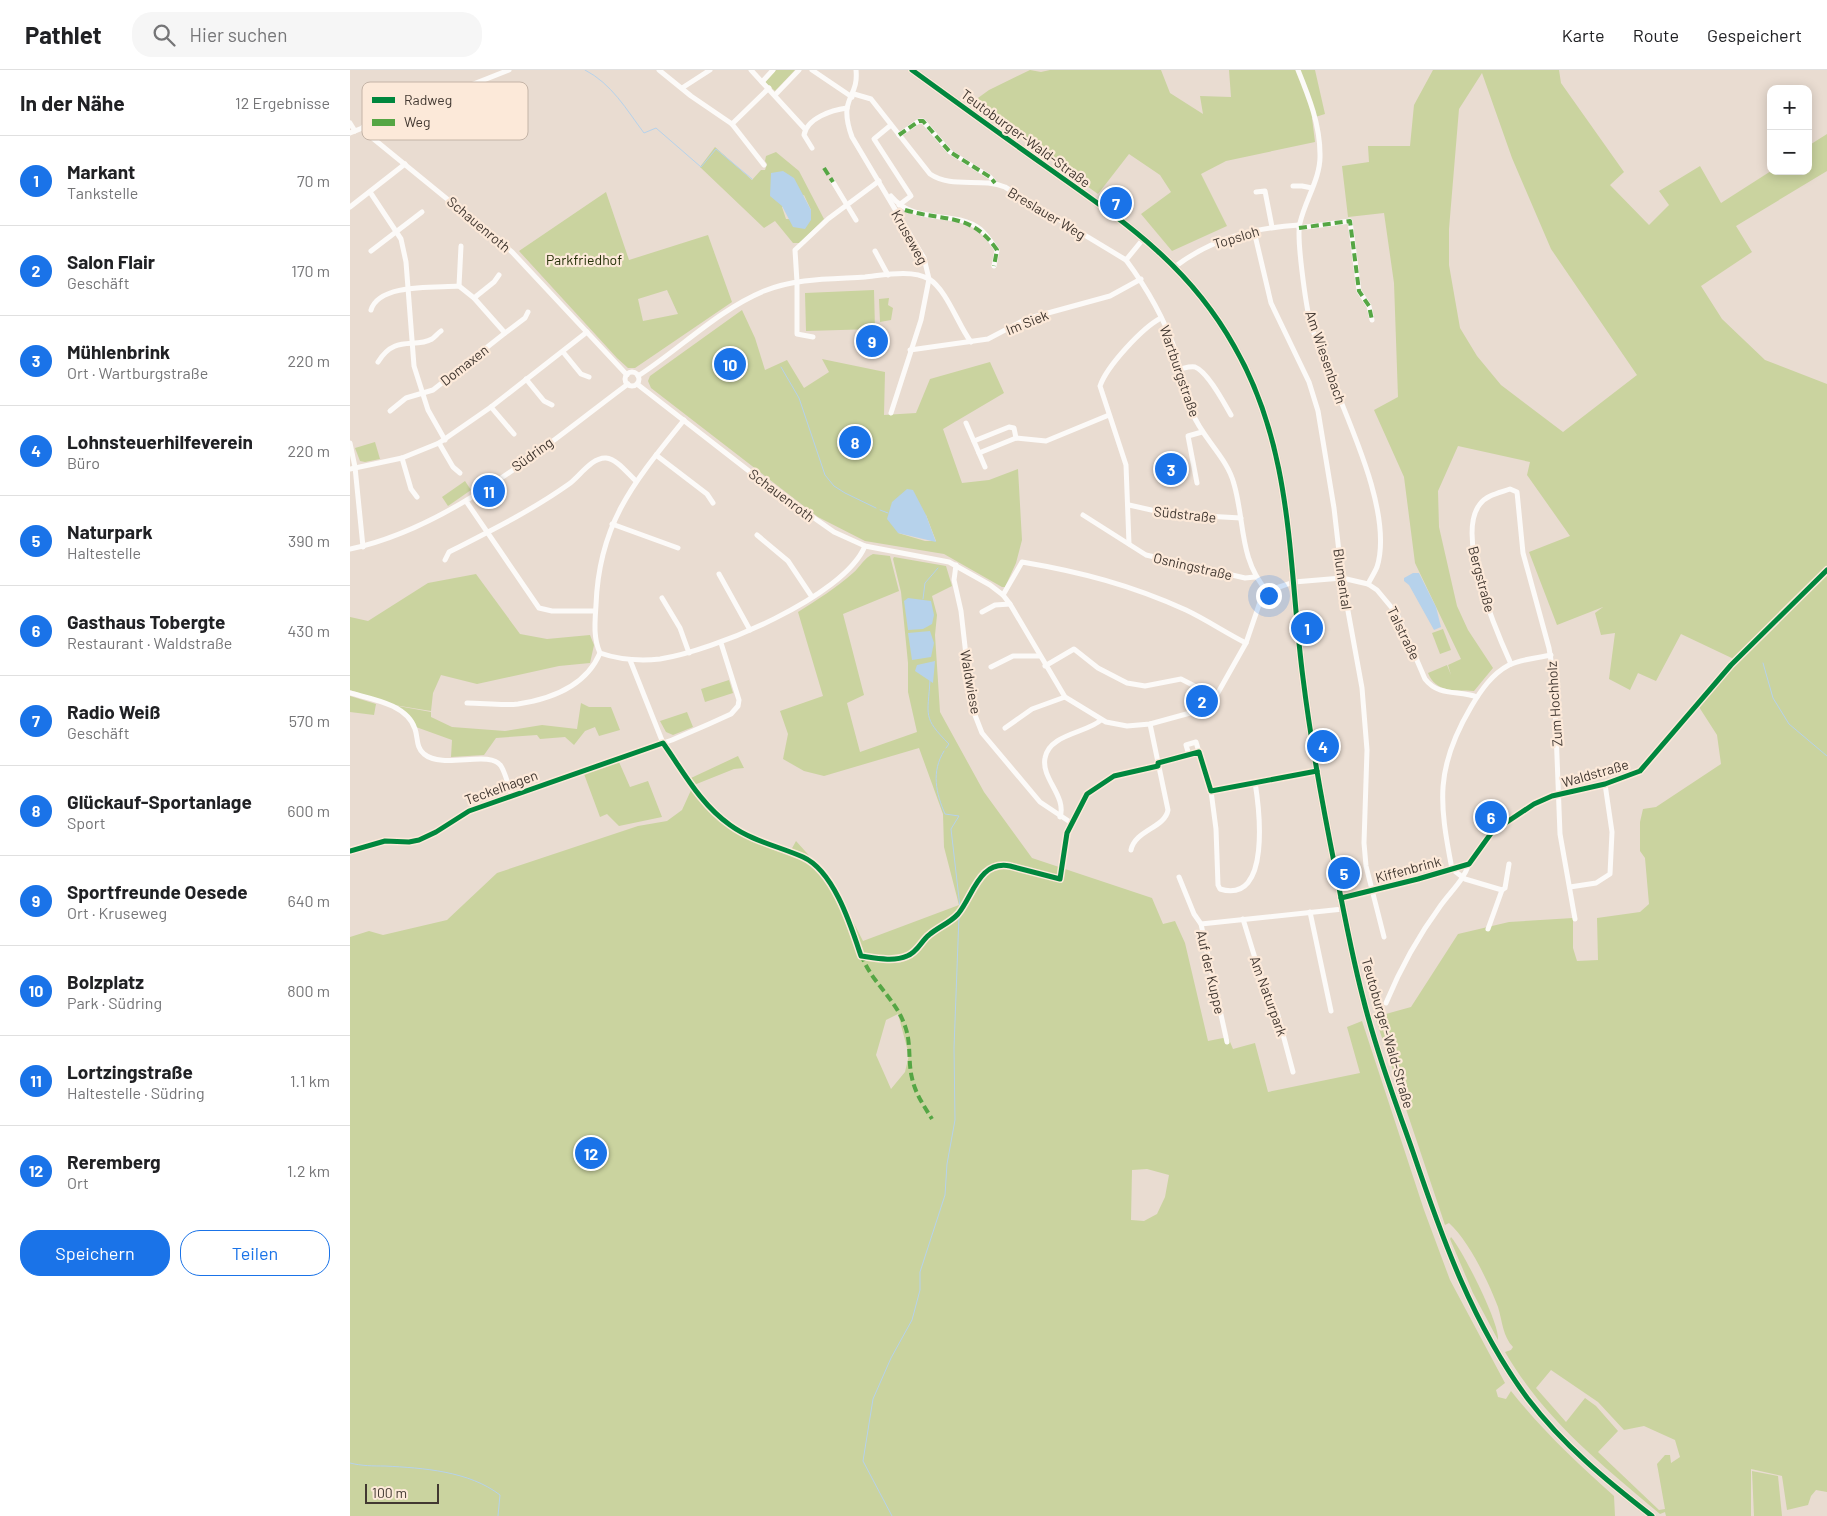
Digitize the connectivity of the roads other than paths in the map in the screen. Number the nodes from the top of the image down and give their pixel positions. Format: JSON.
{"nodes":[{"id":1,"x":509,"y":70,"type":"edge"},
{"id":2,"x":659,"y":70,"type":"edge"},
{"id":3,"x":710,"y":70,"type":"edge"},
{"id":4,"x":751,"y":70,"type":"edge"},
{"id":5,"x":773,"y":70,"type":"edge"},
{"id":6,"x":799,"y":70,"type":"edge"},
{"id":7,"x":812,"y":70,"type":"edge"},
{"id":8,"x":856,"y":70,"type":"edge"},
{"id":9,"x":912,"y":70,"type":"edge"},
{"id":10,"x":1298,"y":70,"type":"edge"},
{"id":11,"x":478,"y":82,"type":"edge"},
{"id":12,"x":762,"y":82,"type":"junction"},
{"id":13,"x":682,"y":88,"type":"junction"},
{"id":14,"x":769,"y":88,"type":"junction"},
{"id":15,"x":775,"y":95,"type":"junction"},
{"id":16,"x":853,"y":95,"type":"junction"},
{"id":17,"x":847,"y":108,"type":"junction"},
{"id":18,"x":350,"y":124,"type":"edge"},
{"id":19,"x":732,"y":124,"type":"junction"},
{"id":20,"x":891,"y":125,"type":"junction"},
{"id":21,"x":805,"y":129,"type":"junction"},
{"id":22,"x":353,"y":132,"type":"edge"},
{"id":23,"x":899,"y":135,"type":"junction"},
{"id":24,"x":375,"y":140,"type":"edge"},
{"id":25,"x":812,"y":148,"type":"dead end"},
{"id":26,"x":405,"y":164,"type":"junction"},
{"id":27,"x":764,"y":165,"type":"dead end"},
{"id":28,"x":879,"y":181,"type":"junction"},
{"id":29,"x":833,"y":182,"type":"dead end"},
{"id":30,"x":995,"y":183,"type":"junction"},
{"id":31,"x":1293,"y":186,"type":"dead end"},
{"id":32,"x":1312,"y":188,"type":"junction"},
{"id":33,"x":370,"y":192,"type":"junction"},
{"id":34,"x":1256,"y":192,"type":"dead end"},
{"id":35,"x":886,"y":194,"type":"junction"},
{"id":36,"x":847,"y":204,"type":"junction"},
{"id":37,"x":899,"y":205,"type":"junction"},
{"id":38,"x":350,"y":207,"type":"edge"},
{"id":39,"x":422,"y":212,"type":"dead end"},
{"id":40,"x":856,"y":220,"type":"dead end"},
{"id":41,"x":1272,"y":226,"type":"junction"},
{"id":42,"x":1299,"y":226,"type":"junction"},
{"id":43,"x":396,"y":231,"type":"junction"},
{"id":44,"x":1254,"y":231,"type":"junction"},
{"id":45,"x":1144,"y":238,"type":"junction"},
{"id":46,"x":460,"y":246,"type":"dead end"},
{"id":47,"x":371,"y":250,"type":"dead end"},
{"id":48,"x":875,"y":251,"type":"dead end"},
{"id":49,"x":1126,"y":260,"type":"junction"},
{"id":50,"x":994,"y":266,"type":"dead end"},
{"id":51,"x":1176,"y":266,"type":"junction"},
{"id":52,"x":499,"y":275,"type":"dead end"},
{"id":53,"x":888,"y":275,"type":"junction"},
{"id":54,"x":1141,"y":280,"type":"junction"},
{"id":55,"x":931,"y":281,"type":"junction"},
{"id":56,"x":797,"y":282,"type":"junction"},
{"id":57,"x":459,"y":286,"type":"junction"},
{"id":58,"x":409,"y":289,"type":"junction"},
{"id":59,"x":474,"y":298,"type":"junction"},
{"id":60,"x":371,"y":310,"type":"dead end"},
{"id":61,"x":528,"y":312,"type":"dead end"},
{"id":62,"x":1161,"y":318,"type":"junction"},
{"id":63,"x":1372,"y":320,"type":"dead end"},
{"id":64,"x":441,"y":331,"type":"dead end"},
{"id":65,"x":587,"y":332,"type":"junction"},
{"id":66,"x":505,"y":333,"type":"junction"},
{"id":67,"x":812,"y":337,"type":"dead end"},
{"id":68,"x":412,"y":342,"type":"junction"},
{"id":69,"x":972,"y":342,"type":"junction"},
{"id":70,"x":910,"y":350,"type":"junction"},
{"id":71,"x":563,"y":352,"type":"junction"},
{"id":72,"x":378,"y":362,"type":"dead end"},
{"id":73,"x":1180,"y":369,"type":"junction"},
{"id":74,"x":627,"y":375,"type":"junction"},
{"id":75,"x":638,"y":376,"type":"junction"},
{"id":76,"x":589,"y":377,"type":"dead end"},
{"id":77,"x":526,"y":379,"type":"junction"},
{"id":78,"x":628,"y":384,"type":"junction"},
{"id":79,"x":637,"y":384,"type":"junction"},
{"id":80,"x":421,"y":392,"type":"junction"},
{"id":81,"x":552,"y":405,"type":"dead end"},
{"id":82,"x":491,"y":407,"type":"junction"},
{"id":83,"x":390,"y":411,"type":"dead end"},
{"id":84,"x":1109,"y":412,"type":"junction"},
{"id":85,"x":891,"y":413,"type":"dead end"},
{"id":86,"x":1231,"y":415,"type":"dead end"},
{"id":87,"x":684,"y":420,"type":"junction"},
{"id":88,"x":966,"y":423,"type":"dead end"},
{"id":89,"x":1202,"y":432,"type":"junction"},
{"id":90,"x":514,"y":434,"type":"dead end"},
{"id":91,"x":1016,"y":438,"type":"junction"},
{"id":92,"x":445,"y":440,"type":"junction"},
{"id":93,"x":974,"y":441,"type":"junction"},
{"id":94,"x":350,"y":443,"type":"edge"},
{"id":95,"x":439,"y":444,"type":"junction"},
{"id":96,"x":980,"y":453,"type":"junction"},
{"id":97,"x":656,"y":455,"type":"junction"},
{"id":98,"x":402,"y":458,"type":"junction"},
{"id":99,"x":985,"y":467,"type":"dead end"},
{"id":100,"x":353,"y":468,"type":"edge"},
{"id":101,"x":460,"y":472,"type":"dead end"},
{"id":102,"x":636,"y":481,"type":"junction"},
{"id":103,"x":1197,"y":483,"type":"dead end"},
{"id":104,"x":1517,"y":492,"type":"joint"},
{"id":105,"x":417,"y":497,"type":"dead end"},
{"id":106,"x":466,"y":501,"type":"junction"},
{"id":107,"x":713,"y":503,"type":"dead end"},
{"id":108,"x":1128,"y":505,"type":"junction"},
{"id":109,"x":1083,"y":515,"type":"dead end"},
{"id":110,"x":1241,"y":518,"type":"junction"},
{"id":111,"x":612,"y":524,"type":"junction"},
{"id":112,"x":487,"y":533,"type":"junction"},
{"id":113,"x":757,"y":535,"type":"dead end"},
{"id":114,"x":1129,"y":544,"type":"junction"},
{"id":115,"x":363,"y":546,"type":"junction"},
{"id":116,"x":865,"y":546,"type":"junction"},
{"id":117,"x":678,"y":548,"type":"dead end"},
{"id":118,"x":350,"y":549,"type":"edge"},
{"id":119,"x":445,"y":560,"type":"dead end"},
{"id":120,"x":956,"y":565,"type":"junction"},
{"id":121,"x":1827,"y":570,"type":"edge"},
{"id":122,"x":719,"y":574,"type":"dead end"},
{"id":123,"x":1255,"y":577,"type":"junction"},
{"id":124,"x":1342,"y":578,"type":"junction"},
{"id":125,"x":1294,"y":582,"type":"junction"},
{"id":126,"x":1368,"y":584,"type":"junction"},
{"id":127,"x":1267,"y":591,"type":"junction"},
{"id":128,"x":1003,"y":595,"type":"junction"},
{"id":129,"x":812,"y":597,"type":"junction"},
{"id":130,"x":662,"y":598,"type":"dead end"},
{"id":131,"x":1010,"y":604,"type":"junction"},
{"id":132,"x":596,"y":611,"type":"junction"},
{"id":133,"x":982,"y":612,"type":"dead end"},
{"id":134,"x":750,"y":630,"type":"junction"},
{"id":135,"x":721,"y":643,"type":"junction"},
{"id":136,"x":1246,"y":643,"type":"junction"},
{"id":137,"x":600,"y":653,"type":"junction"},
{"id":138,"x":689,"y":653,"type":"junction"},
{"id":139,"x":1550,"y":655,"type":"junction"},
{"id":140,"x":1039,"y":656,"type":"junction"},
{"id":141,"x":630,"y":660,"type":"junction"},
{"id":142,"x":1511,"y":664,"type":"junction"},
{"id":143,"x":1045,"y":666,"type":"junction"},
{"id":144,"x":991,"y":667,"type":"dead end"},
{"id":145,"x":350,"y":693,"type":"edge"},
{"id":146,"x":1216,"y":697,"type":"junction"},
{"id":147,"x":1477,"y":697,"type":"junction"},
{"id":148,"x":1065,"y":698,"type":"junction"},
{"id":149,"x":467,"y":703,"type":"dead end"},
{"id":150,"x":1101,"y":720,"type":"junction"},
{"id":151,"x":1150,"y":724,"type":"junction"},
{"id":152,"x":1005,"y":728,"type":"dead end"},
{"id":153,"x":663,"y":743,"type":"junction"},
{"id":154,"x":1199,"y":752,"type":"junction"},
{"id":155,"x":1188,"y":755,"type":"junction"},
{"id":156,"x":1158,"y":764,"type":"junction"},
{"id":157,"x":1317,"y":771,"type":"junction"},
{"id":158,"x":1255,"y":782,"type":"junction"},
{"id":159,"x":1605,"y":784,"type":"junction"},
{"id":160,"x":1211,"y":791,"type":"junction"},
{"id":161,"x":512,"y":795,"type":"junction"},
{"id":162,"x":1559,"y":795,"type":"junction"},
{"id":163,"x":1060,"y":817,"type":"junction"},
{"id":164,"x":1070,"y":822,"type":"junction"},
{"id":165,"x":1131,"y":850,"type":"dead end"},
{"id":166,"x":350,"y":851,"type":"edge"},
{"id":167,"x":1469,"y":864,"type":"junction"},
{"id":168,"x":1509,"y":864,"type":"dead end"},
{"id":169,"x":1452,"y":869,"type":"junction"},
{"id":170,"x":1179,"y":877,"type":"dead end"},
{"id":171,"x":1464,"y":878,"type":"junction"},
{"id":172,"x":1060,"y":879,"type":"dead end"},
{"id":173,"x":1570,"y":887,"type":"junction"},
{"id":174,"x":1371,"y":890,"type":"junction"},
{"id":175,"x":1502,"y":890,"type":"junction"},
{"id":176,"x":1340,"y":898,"type":"junction"},
{"id":177,"x":1343,"y":909,"type":"junction"},
{"id":178,"x":1310,"y":912,"type":"junction"},
{"id":179,"x":1243,"y":919,"type":"junction"},
{"id":180,"x":1575,"y":919,"type":"dead end"},
{"id":181,"x":1201,"y":924,"type":"junction"},
{"id":182,"x":1488,"y":929,"type":"dead end"},
{"id":183,"x":1384,"y":937,"type":"dead end"},
{"id":184,"x":1386,"y":1003,"type":"dead end"},
{"id":185,"x":1331,"y":1011,"type":"dead end"},
{"id":186,"x":1228,"y":1042,"type":"dead end"},
{"id":187,"x":1293,"y":1072,"type":"dead end"},
{"id":188,"x":1652,"y":1516,"type":"edge"}],
"edges":[{"from":1,"to":11,"type":"street"},
{"from":2,"to":13,"type":"street"},
{"from":3,"to":13,"type":"street"},
{"from":4,"to":12,"type":"street"},
{"from":5,"to":12,"type":"street"},
{"from":6,"to":15,"type":"street"},
{"from":7,"to":16,"type":"street","name":"Breslauer Weg"},
{"from":8,"to":16,"type":"street"},
{"from":9,"to":45,"type":"main road","name":"Teutoburger-Wald-Straße"},
{"from":10,"to":32,"type":"street","name":"Am Wiesenbach"},
{"from":12,"to":14,"type":"street"},
{"from":13,"to":19,"type":"street"},
{"from":14,"to":15,"type":"street"},
{"from":14,"to":19,"type":"street"},
{"from":15,"to":21,"type":"street"},
{"from":16,"to":17,"type":"street"},
{"from":16,"to":20,"type":"street","name":"Breslauer Weg"},
{"from":17,"to":21,"type":"street"},
{"from":17,"to":28,"type":"street","name":"Kruseweg"},
{"from":18,"to":22,"type":"street"},
{"from":19,"to":27,"type":"street"},
{"from":20,"to":23,"type":"street","name":"Breslauer Weg"},
{"from":20,"to":37,"type":"street"},
{"from":21,"to":25,"type":"street"},
{"from":23,"to":30,"type":"street","name":"Breslauer Weg"},
{"from":23,"to":30,"type":"street"},
{"from":24,"to":26,"type":"street","name":"Schauenroth"},
{"from":26,"to":33,"type":"street"},
{"from":26,"to":65,"type":"street","name":"Schauenroth"},
{"from":28,"to":35,"type":"street","name":"Kruseweg"},
{"from":28,"to":36,"type":"street"},
{"from":29,"to":36,"type":"street"},
{"from":30,"to":49,"type":"street","name":"Breslauer Weg"},
{"from":31,"to":32,"type":"street"},
{"from":32,"to":42,"type":"street","name":"Am Wiesenbach"},
{"from":33,"to":38,"type":"street"},
{"from":33,"to":43,"type":"street"},
{"from":34,"to":41,"type":"street","name":"Topsloh"},
{"from":35,"to":37,"type":"street"},
{"from":35,"to":55,"type":"street","name":"Kruseweg"},
{"from":36,"to":40,"type":"street"},
{"from":36,"to":56,"type":"street"},
{"from":37,"to":50,"type":"street"},
{"from":39,"to":43,"type":"street"},
{"from":41,"to":42,"type":"street","name":"Topsloh"},
{"from":41,"to":44,"type":"street","name":"Topsloh"},
{"from":42,"to":63,"type":"street","name":"Topsloh"},
{"from":42,"to":126,"type":"street","name":"Am Wiesenbach"},
{"from":43,"to":47,"type":"street"},
{"from":43,"to":58,"type":"street"},
{"from":44,"to":51,"type":"street","name":"Topsloh"},
{"from":44,"to":124,"type":"street","name":"Blumental"},
{"from":45,"to":49,"type":"street"},
{"from":45,"to":51,"type":"main road","name":"Teutoburger-Wald-Straße"},
{"from":46,"to":57,"type":"street"},
{"from":48,"to":53,"type":"street"},
{"from":49,"to":54,"type":"street","name":"Wartburgstraße"},
{"from":51,"to":125,"type":"main road","name":"Teutoburger-Wald-Straße"},
{"from":52,"to":59,"type":"street"},
{"from":53,"to":55,"type":"street"},
{"from":53,"to":56,"type":"street"},
{"from":54,"to":62,"type":"street","name":"Wartburgstraße"},
{"from":54,"to":69,"type":"street","name":"Im Siek"},
{"from":55,"to":69,"type":"street"},
{"from":55,"to":70,"type":"street","name":"Kruseweg"},
{"from":56,"to":67,"type":"street"},
{"from":56,"to":75,"type":"street"},
{"from":57,"to":58,"type":"street"},
{"from":57,"to":59,"type":"street"},
{"from":58,"to":60,"type":"street"},
{"from":58,"to":68,"type":"street"},
{"from":59,"to":66,"type":"street"},
{"from":61,"to":66,"type":"street","name":"Domaxen"},
{"from":62,"to":73,"type":"street","name":"Wartburgstraße"},
{"from":62,"to":84,"type":"street"},
{"from":64,"to":68,"type":"street"},
{"from":65,"to":71,"type":"street"},
{"from":65,"to":74,"type":"street","name":"Schauenroth"},
{"from":66,"to":80,"type":"street","name":"Domaxen"},
{"from":68,"to":72,"type":"street"},
{"from":68,"to":80,"type":"street"},
{"from":69,"to":70,"type":"street","name":"Im Siek"},
{"from":70,"to":85,"type":"street","name":"Kruseweg"},
{"from":71,"to":76,"type":"street"},
{"from":71,"to":77,"type":"street"},
{"from":73,"to":86,"type":"street"},
{"from":73,"to":89,"type":"street","name":"Wartburgstraße"},
{"from":74,"to":75,"type":"street"},
{"from":74,"to":78,"type":"street"},
{"from":75,"to":79,"type":"street"},
{"from":77,"to":81,"type":"street"},
{"from":77,"to":82,"type":"street"},
{"from":78,"to":79,"type":"street"},
{"from":78,"to":106,"type":"street","name":"Südring"},
{"from":79,"to":87,"type":"street","name":"Schauenroth"},
{"from":80,"to":83,"type":"street","name":"Domaxen"},
{"from":80,"to":92,"type":"street"},
{"from":82,"to":90,"type":"street"},
{"from":82,"to":92,"type":"street"},
{"from":84,"to":91,"type":"street"},
{"from":84,"to":108,"type":"street"},
{"from":87,"to":97,"type":"street"},
{"from":87,"to":116,"type":"street","name":"Schauenroth"},
{"from":88,"to":93,"type":"street"},
{"from":89,"to":103,"type":"street","name":"Wartburgstraße"},
{"from":89,"to":110,"type":"street","name":"Wartburgstraße"},
{"from":91,"to":93,"type":"street"},
{"from":91,"to":96,"type":"street"},
{"from":92,"to":95,"type":"street"},
{"from":93,"to":96,"type":"street"},
{"from":94,"to":100,"type":"street"},
{"from":95,"to":98,"type":"street"},
{"from":95,"to":101,"type":"street"},
{"from":96,"to":99,"type":"street"},
{"from":97,"to":102,"type":"street"},
{"from":97,"to":107,"type":"street"},
{"from":98,"to":100,"type":"street"},
{"from":98,"to":105,"type":"street"},
{"from":100,"to":115,"type":"street"},
{"from":102,"to":111,"type":"street"},
{"from":102,"to":112,"type":"street"},
{"from":104,"to":139,"type":"street","name":"Zum Hochholz"},
{"from":104,"to":142,"type":"street","name":"Bergstraße"},
{"from":106,"to":112,"type":"street"},
{"from":106,"to":115,"type":"street","name":"Südring"},
{"from":108,"to":110,"type":"street","name":"Südstraße"},
{"from":108,"to":114,"type":"street"},
{"from":109,"to":114,"type":"street","name":"Osningstraße"},
{"from":110,"to":123,"type":"street","name":"Wartburgstraße"},
{"from":111,"to":117,"type":"street"},
{"from":111,"to":132,"type":"street"},
{"from":112,"to":119,"type":"street"},
{"from":112,"to":132,"type":"street"},
{"from":113,"to":129,"type":"street"},
{"from":114,"to":123,"type":"street","name":"Osningstraße"},
{"from":115,"to":118,"type":"street","name":"Südring"},
{"from":116,"to":120,"type":"street","name":"Schauenroth"},
{"from":116,"to":129,"type":"street"},
{"from":120,"to":128,"type":"street","name":"Schauenroth"},
{"from":120,"to":163,"type":"street","name":"Waldwiese"},
{"from":121,"to":159,"type":"street","name":"Waldstraße"},
{"from":122,"to":134,"type":"street"},
{"from":123,"to":127,"type":"street","name":"Wartburgstraße"},
{"from":124,"to":125,"type":"street","name":"Talstraße"},
{"from":124,"to":126,"type":"street","name":"Talstraße"},
{"from":124,"to":174,"type":"street","name":"Blumental"},
{"from":125,"to":127,"type":"street","name":"Talstraße"},
{"from":125,"to":157,"type":"main road","name":"Teutoburger-Wald-Straße"},
{"from":126,"to":147,"type":"street","name":"Talstraße"},
{"from":127,"to":136,"type":"street"},
{"from":128,"to":131,"type":"street","name":"Schauenroth"},
{"from":128,"to":136,"type":"street"},
{"from":129,"to":134,"type":"street"},
{"from":130,"to":138,"type":"street"},
{"from":131,"to":133,"type":"street"},
{"from":131,"to":140,"type":"street","name":"Schauenroth"},
{"from":132,"to":137,"type":"street"},
{"from":134,"to":135,"type":"street"},
{"from":135,"to":138,"type":"street"},
{"from":135,"to":153,"type":"street","name":"Teckelhagen"},
{"from":136,"to":146,"type":"street"},
{"from":137,"to":141,"type":"street"},
{"from":137,"to":149,"type":"street"},
{"from":138,"to":141,"type":"street"},
{"from":139,"to":142,"type":"street","name":"Kiffenbrink"},
{"from":139,"to":162,"type":"street","name":"Zum Hochholz"},
{"from":140,"to":143,"type":"street","name":"Schauenroth"},
{"from":140,"to":144,"type":"street"},
{"from":141,"to":153,"type":"street"},
{"from":142,"to":147,"type":"street","name":"Kiffenbrink"},
{"from":143,"to":146,"type":"street"},
{"from":143,"to":148,"type":"street","name":"Schauenroth"},
{"from":145,"to":161,"type":"street"},
{"from":146,"to":151,"type":"street"},
{"from":147,"to":169,"type":"street","name":"Kiffenbrink"},
{"from":148,"to":150,"type":"street"},
{"from":148,"to":152,"type":"street"},
{"from":150,"to":151,"type":"street"},
{"from":150,"to":163,"type":"street"},
{"from":151,"to":156,"type":"street"},
{"from":153,"to":161,"type":"street","name":"Teckelhagen"},
{"from":154,"to":155,"type":"street"},
{"from":154,"to":155,"type":"street"},
{"from":154,"to":160,"type":"street"},
{"from":155,"to":156,"type":"street"},
{"from":156,"to":164,"type":"street"},
{"from":156,"to":165,"type":"street"},
{"from":157,"to":158,"type":"street"},
{"from":157,"to":176,"type":"main road","name":"Teutoburger-Wald-Straße"},
{"from":158,"to":160,"type":"street"},
{"from":158,"to":160,"type":"street"},
{"from":159,"to":162,"type":"street","name":"Waldstraße"},
{"from":159,"to":173,"type":"street"},
{"from":161,"to":166,"type":"street","name":"Teckelhagen"},
{"from":162,"to":167,"type":"street","name":"Waldstraße"},
{"from":162,"to":173,"type":"street","name":"Zum Hochholz"},
{"from":163,"to":164,"type":"street","name":"Waldwiese"},
{"from":164,"to":172,"type":"street"},
{"from":167,"to":169,"type":"street"},
{"from":167,"to":171,"type":"street","name":"Waldstraße"},
{"from":168,"to":175,"type":"street"},
{"from":169,"to":171,"type":"street"},
{"from":169,"to":174,"type":"street","name":"Kiffenbrink"},
{"from":170,"to":181,"type":"street","name":"Auf der Kuppe"},
{"from":171,"to":175,"type":"street"},
{"from":171,"to":184,"type":"street","name":"Waldstraße"},
{"from":173,"to":180,"type":"street","name":"Zum Hochholz"},
{"from":174,"to":176,"type":"street","name":"Kiffenbrink"},
{"from":174,"to":183,"type":"street","name":"Blumental"},
{"from":175,"to":182,"type":"street"},
{"from":176,"to":177,"type":"main road","name":"Teutoburger-Wald-Straße"},
{"from":177,"to":178,"type":"street"},
{"from":177,"to":188,"type":"main road","name":"Teutoburger-Wald-Straße"},
{"from":178,"to":179,"type":"street"},
{"from":178,"to":185,"type":"street"},
{"from":179,"to":181,"type":"street"},
{"from":179,"to":187,"type":"street","name":"Am Naturpark"},
{"from":181,"to":186,"type":"street","name":"Auf der Kuppe"}]}
